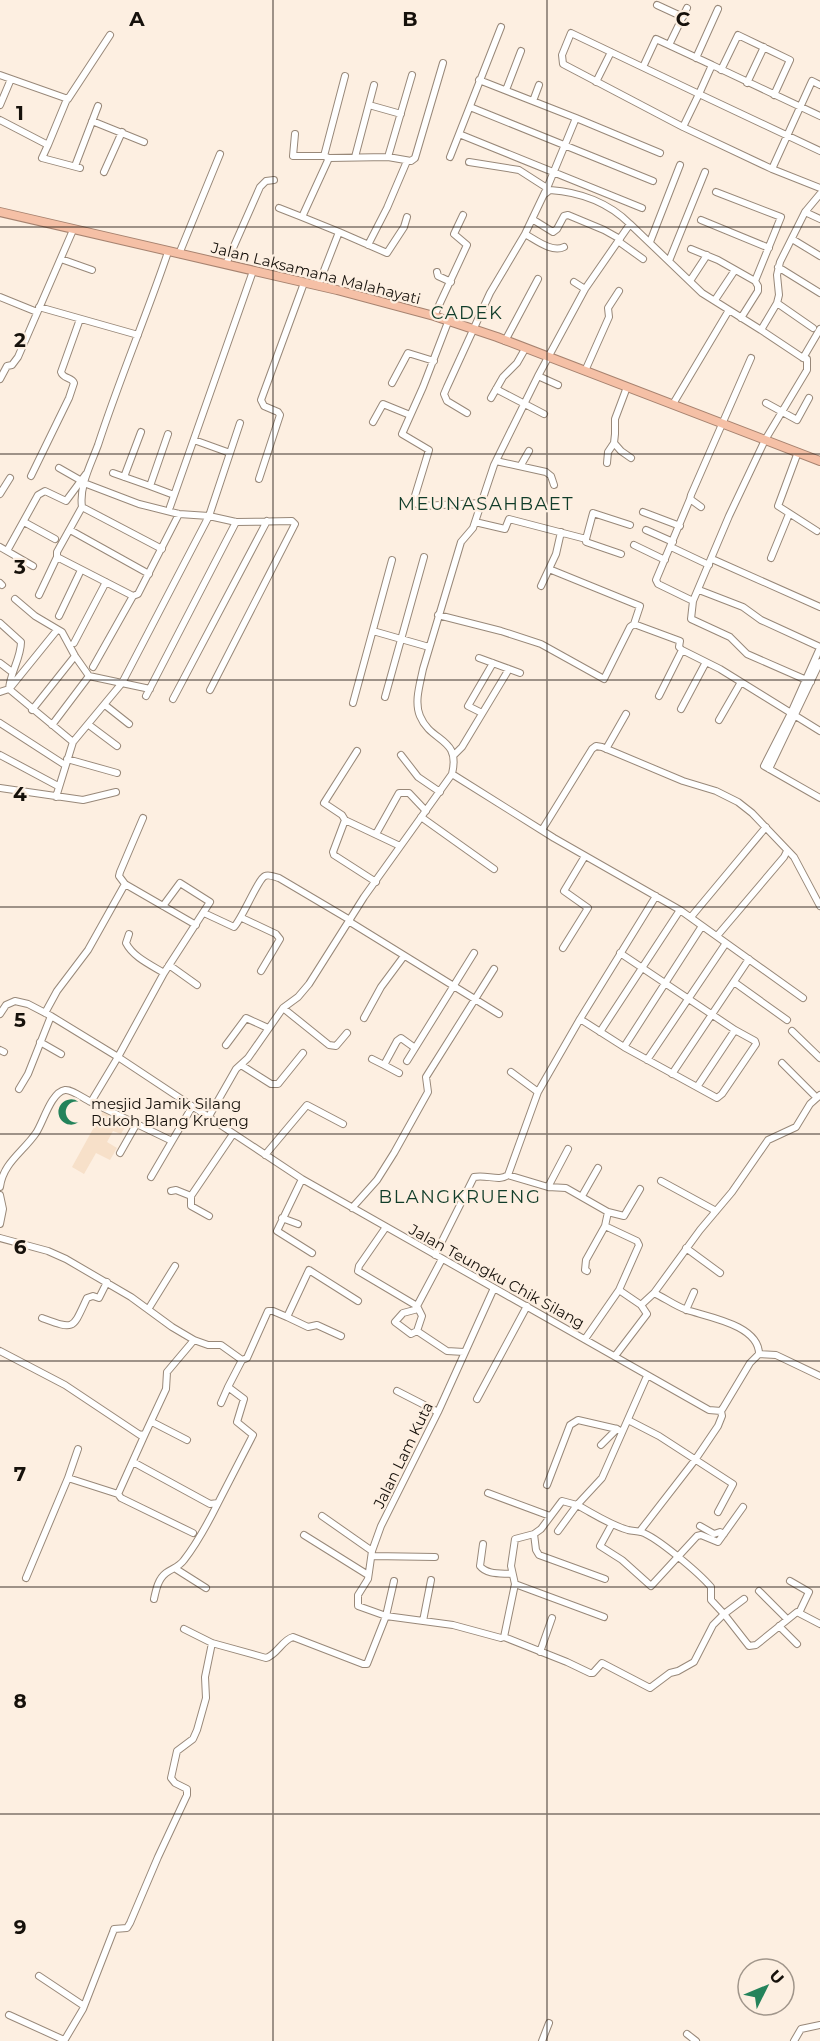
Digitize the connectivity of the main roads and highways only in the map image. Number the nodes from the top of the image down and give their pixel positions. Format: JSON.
{"nodes":[{"id":1,"x":0,"y":212,"type":"edge"},
{"id":2,"x":820,"y":461,"type":"edge"}],
"edges":[{"from":1,"to":2,"type":"highway","name":"Jalan Laksamana Malahayati"}]}
